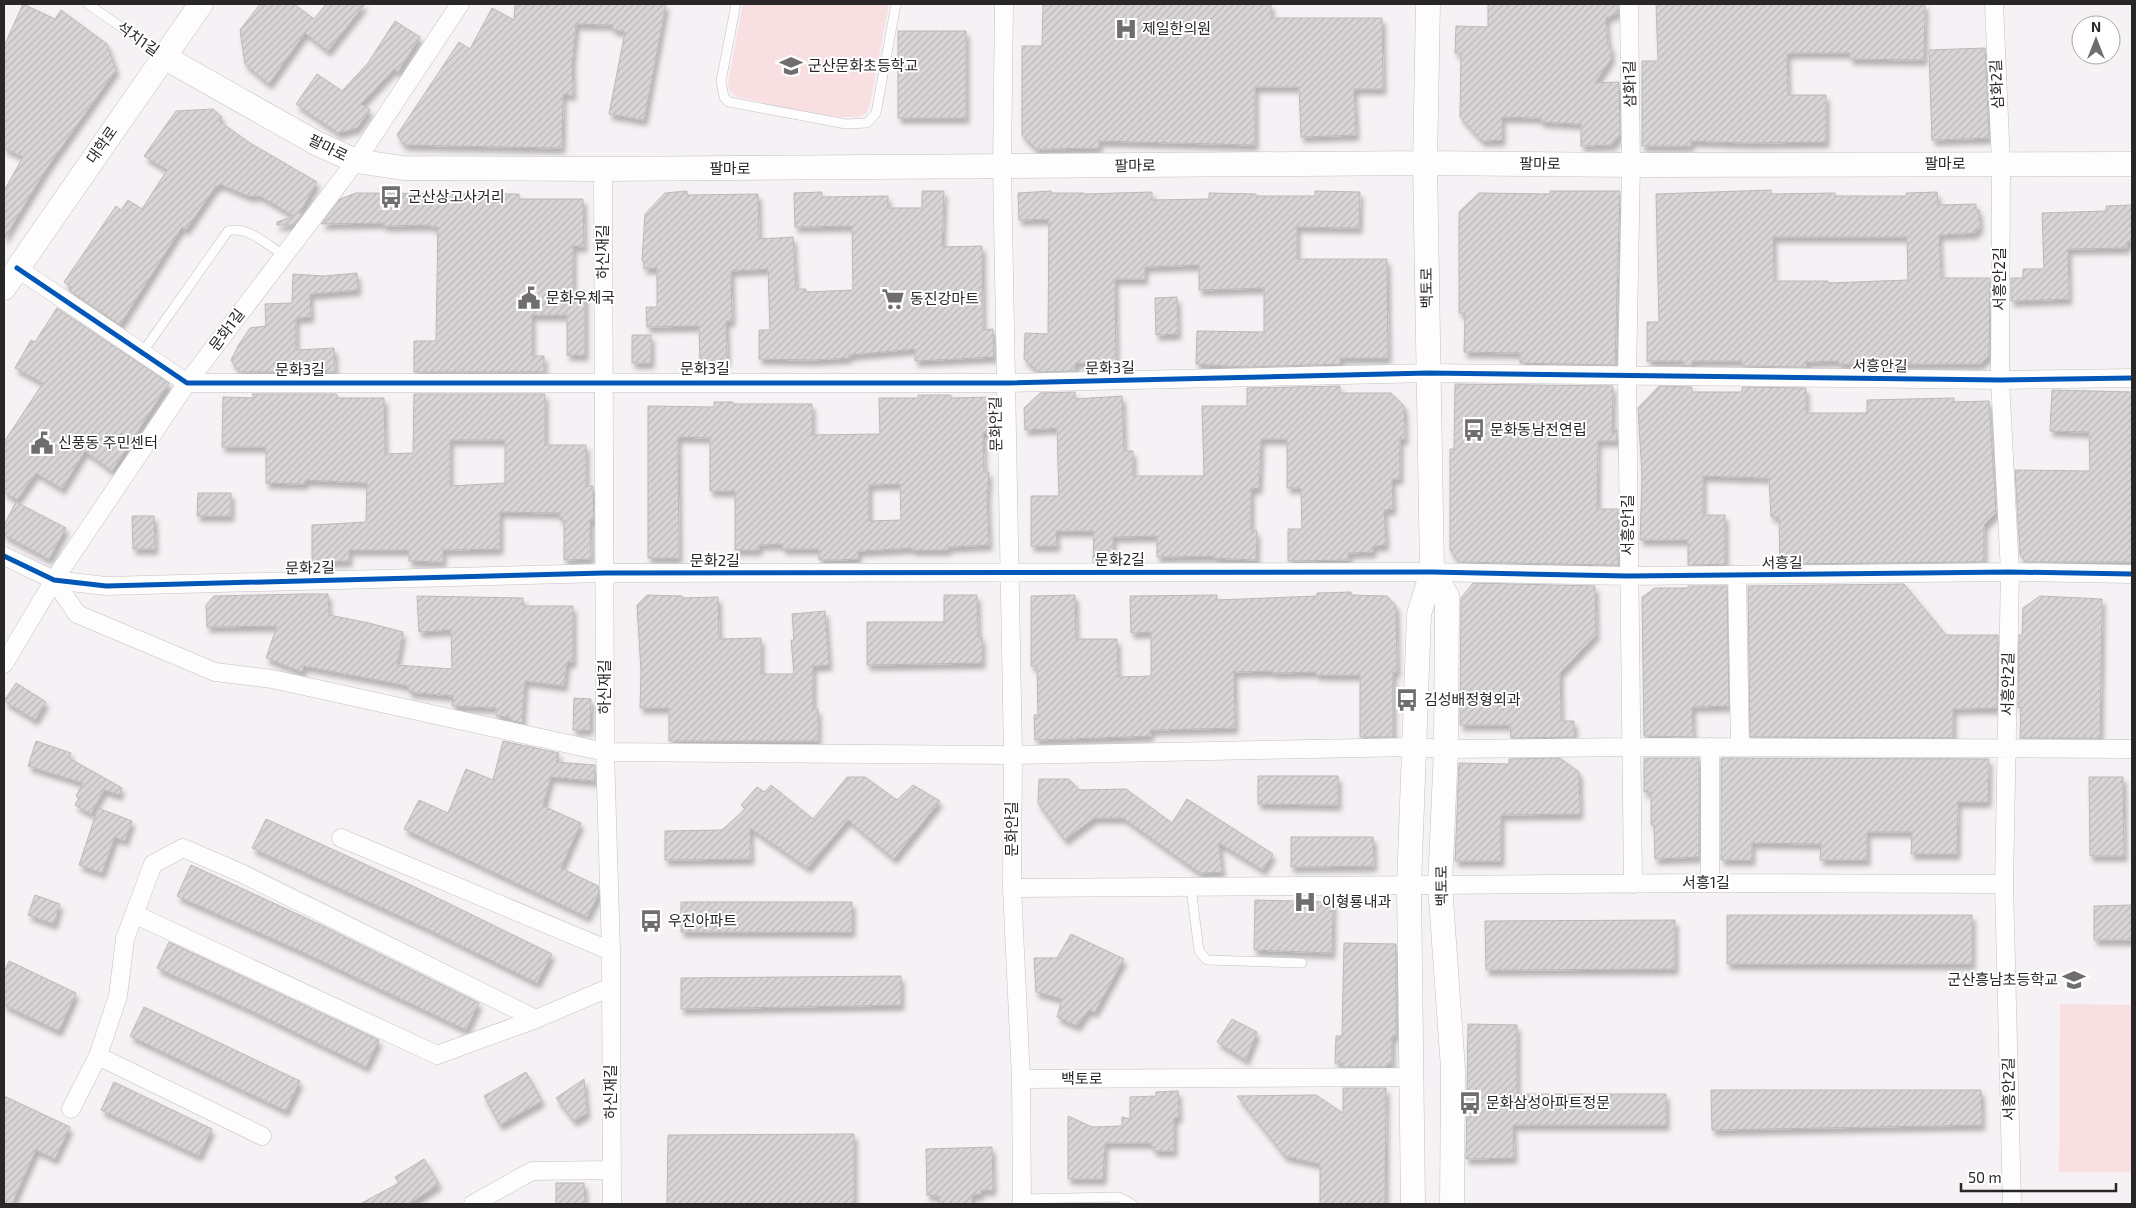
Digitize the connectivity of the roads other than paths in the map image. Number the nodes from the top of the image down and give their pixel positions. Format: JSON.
{"nodes":[{"id":1,"x":88,"y":4,"type":"edge"},
{"id":2,"x":201,"y":4,"type":"edge"},
{"id":3,"x":460,"y":4,"type":"edge"},
{"id":4,"x":736,"y":4,"type":"edge"},
{"id":5,"x":896,"y":4,"type":"edge"},
{"id":6,"x":1004,"y":4,"type":"edge"},
{"id":7,"x":1428,"y":4,"type":"edge"},
{"id":8,"x":1629,"y":4,"type":"edge"},
{"id":9,"x":1994,"y":4,"type":"edge"},
{"id":10,"x":164,"y":57,"type":"junction"},
{"id":11,"x":356,"y":161,"type":"junction"},
{"id":12,"x":1425,"y":163,"type":"junction"},
{"id":13,"x":2001,"y":164,"type":"junction"},
{"id":14,"x":2132,"y":164,"type":"edge"},
{"id":15,"x":1631,"y":165,"type":"junction"},
{"id":16,"x":1002,"y":167,"type":"junction"},
{"id":17,"x":602,"y":170,"type":"junction"},
{"id":18,"x":284,"y":255,"type":"junction"},
{"id":19,"x":17,"y":268,"type":"junction"},
{"id":20,"x":4,"y":288,"type":"edge"},
{"id":21,"x":142,"y":353,"type":"junction"},
{"id":22,"x":1429,"y":373,"type":"junction"},
{"id":23,"x":1627,"y":376,"type":"junction"},
{"id":24,"x":2132,"y":378,"type":"edge"},
{"id":25,"x":2000,"y":380,"type":"junction"},
{"id":26,"x":604,"y":381,"type":"junction"},
{"id":27,"x":187,"y":383,"type":"junction"},
{"id":28,"x":1008,"y":383,"type":"junction"},
{"id":29,"x":4,"y":556,"type":"edge"},
{"id":30,"x":1432,"y":572,"type":"junction"},
{"id":31,"x":2010,"y":572,"type":"junction"},
{"id":32,"x":604,"y":573,"type":"junction"},
{"id":33,"x":1010,"y":573,"type":"junction"},
{"id":34,"x":2132,"y":574,"type":"edge"},
{"id":35,"x":1628,"y":576,"type":"junction"},
{"id":36,"x":1737,"y":576,"type":"junction"},
{"id":37,"x":54,"y":580,"type":"junction"},
{"id":38,"x":4,"y":664,"type":"edge"},
{"id":39,"x":1414,"y":747,"type":"junction"},
{"id":40,"x":1631,"y":747,"type":"junction"},
{"id":41,"x":1710,"y":747,"type":"junction"},
{"id":42,"x":1740,"y":747,"type":"junction"},
{"id":43,"x":2007,"y":749,"type":"junction"},
{"id":44,"x":2132,"y":749,"type":"edge"},
{"id":45,"x":1446,"y":750,"type":"junction"},
{"id":46,"x":605,"y":752,"type":"junction"},
{"id":47,"x":1013,"y":755,"type":"junction"},
{"id":48,"x":340,"y":838,"type":"dead end"},
{"id":49,"x":1710,"y":883,"type":"junction"},
{"id":50,"x":1633,"y":884,"type":"junction"},
{"id":51,"x":2004,"y":884,"type":"junction"},
{"id":52,"x":1440,"y":885,"type":"junction"},
{"id":53,"x":1409,"y":886,"type":"junction"},
{"id":54,"x":1012,"y":888,"type":"junction"},
{"id":55,"x":1192,"y":888,"type":"junction"},
{"id":56,"x":134,"y":914,"type":"junction"},
{"id":57,"x":612,"y":951,"type":"junction"},
{"id":58,"x":1302,"y":963,"type":"dead end"},
{"id":59,"x":612,"y":987,"type":"junction"},
{"id":60,"x":536,"y":1019,"type":"junction"},
{"id":61,"x":98,"y":1056,"type":"junction"},
{"id":62,"x":1412,"y":1077,"type":"junction"},
{"id":63,"x":1021,"y":1079,"type":"junction"},
{"id":64,"x":71,"y":1109,"type":"dead end"},
{"id":65,"x":262,"y":1136,"type":"dead end"},
{"id":66,"x":612,"y":1170,"type":"junction"},
{"id":67,"x":1022,"y":1202,"type":"edge"},
{"id":68,"x":473,"y":1204,"type":"edge"},
{"id":69,"x":612,"y":1204,"type":"edge"},
{"id":70,"x":1132,"y":1204,"type":"edge"},
{"id":71,"x":1413,"y":1204,"type":"edge"},
{"id":72,"x":1452,"y":1204,"type":"edge"},
{"id":73,"x":2012,"y":1204,"type":"edge"}],
"edges":[{"from":1,"to":10,"type":"lane","name":"석치1길"},
{"from":2,"to":10,"type":"street","name":"대학로"},
{"from":3,"to":11,"type":"street","name":"문화1길"},
{"from":4,"to":5,"type":"lane"},
{"from":6,"to":16,"type":"street","name":"문화안길"},
{"from":7,"to":12,"type":"street","name":"백토로"},
{"from":8,"to":15,"type":"street","name":"삼화1길"},
{"from":9,"to":13,"type":"street","name":"삼화2길"},
{"from":10,"to":11,"type":"street","name":"팔마로"},
{"from":10,"to":19,"type":"street","name":"대학로"},
{"from":11,"to":17,"type":"street","name":"팔마로"},
{"from":11,"to":18,"type":"street","name":"문화1길"},
{"from":12,"to":15,"type":"street","name":"팔마로"},
{"from":12,"to":16,"type":"street","name":"팔마로"},
{"from":12,"to":22,"type":"street","name":"백토로"},
{"from":13,"to":14,"type":"street","name":"팔마로"},
{"from":13,"to":15,"type":"street","name":"팔마로"},
{"from":13,"to":25,"type":"street","name":"서흥안2길"},
{"from":15,"to":23,"type":"street","name":"서흥안1길"},
{"from":16,"to":17,"type":"street","name":"팔마로"},
{"from":16,"to":28,"type":"street","name":"문화안길"},
{"from":17,"to":26,"type":"street","name":"하신재길"},
{"from":18,"to":21,"type":"lane"},
{"from":18,"to":27,"type":"street","name":"문화1길"},
{"from":19,"to":20,"type":"street","name":"대학로"},
{"from":19,"to":21,"type":"street"},
{"from":21,"to":27,"type":"street"},
{"from":22,"to":23,"type":"street","name":"문화3길"},
{"from":22,"to":28,"type":"street","name":"문화3길"},
{"from":22,"to":30,"type":"street","name":"백토로"},
{"from":23,"to":25,"type":"street","name":"서흥안길"},
{"from":23,"to":35,"type":"street","name":"서흥안1길"},
{"from":24,"to":25,"type":"street","name":"서흥안길"},
{"from":25,"to":31,"type":"street","name":"서흥안2길"},
{"from":26,"to":27,"type":"street","name":"문화3길"},
{"from":26,"to":28,"type":"street","name":"문화3길"},
{"from":26,"to":32,"type":"street","name":"하신재길"},
{"from":27,"to":37,"type":"street","name":"문화1길"},
{"from":28,"to":33,"type":"street","name":"문화안길"},
{"from":29,"to":37,"type":"street","name":"문화2길"},
{"from":30,"to":33,"type":"street","name":"문화2길"},
{"from":30,"to":35,"type":"street","name":"서흥길"},
{"from":30,"to":39,"type":"street","name":"백토로"},
{"from":30,"to":45,"type":"street","name":"백토로"},
{"from":31,"to":34,"type":"street","name":"서흥길"},
{"from":31,"to":36,"type":"street","name":"서흥길"},
{"from":31,"to":43,"type":"street","name":"서흥안2길"},
{"from":32,"to":33,"type":"street","name":"문화2길"},
{"from":32,"to":37,"type":"street","name":"문화2길"},
{"from":32,"to":46,"type":"street","name":"하신재길"},
{"from":33,"to":47,"type":"street","name":"문화안길"},
{"from":35,"to":36,"type":"street","name":"서흥길"},
{"from":35,"to":40,"type":"street","name":"서흥안1길"},
{"from":36,"to":42,"type":"street"},
{"from":37,"to":38,"type":"street","name":"문화1길"},
{"from":37,"to":46,"type":"street"},
{"from":39,"to":45,"type":"street"},
{"from":39,"to":47,"type":"street"},
{"from":39,"to":53,"type":"street","name":"백토로"},
{"from":40,"to":41,"type":"street"},
{"from":40,"to":45,"type":"street"},
{"from":40,"to":50,"type":"street","name":"서흥안1길"},
{"from":41,"to":42,"type":"street"},
{"from":41,"to":49,"type":"street"},
{"from":42,"to":43,"type":"street"},
{"from":43,"to":44,"type":"street"},
{"from":43,"to":51,"type":"street","name":"서흥안2길"},
{"from":45,"to":52,"type":"street","name":"백토로"},
{"from":46,"to":47,"type":"street"},
{"from":46,"to":57,"type":"street","name":"하신재길"},
{"from":47,"to":54,"type":"street","name":"문화안길"},
{"from":48,"to":57,"type":"street"},
{"from":49,"to":50,"type":"street","name":"서흥1길"},
{"from":49,"to":51,"type":"street","name":"서흥1길"},
{"from":50,"to":52,"type":"street","name":"서흥1길"},
{"from":51,"to":73,"type":"street","name":"서흥안2길"},
{"from":52,"to":53,"type":"street","name":"서흥1길"},
{"from":52,"to":72,"type":"street","name":"백토로"},
{"from":53,"to":55,"type":"street","name":"서흥1길"},
{"from":53,"to":62,"type":"street","name":"백토로"},
{"from":54,"to":55,"type":"street","name":"서흥1길"},
{"from":54,"to":63,"type":"street","name":"문화안길"},
{"from":55,"to":58,"type":"lane"},
{"from":56,"to":60,"type":"street"},
{"from":56,"to":60,"type":"street"},
{"from":56,"to":61,"type":"street"},
{"from":57,"to":59,"type":"street","name":"하신재길"},
{"from":59,"to":60,"type":"street"},
{"from":59,"to":66,"type":"street","name":"하신재길"},
{"from":61,"to":64,"type":"street"},
{"from":61,"to":65,"type":"street"},
{"from":62,"to":63,"type":"street","name":"백토로"},
{"from":62,"to":71,"type":"street","name":"백토로"},
{"from":63,"to":67,"type":"street","name":"문화안길"},
{"from":66,"to":68,"type":"street"},
{"from":66,"to":69,"type":"street","name":"하신재길"},
{"from":67,"to":70,"type":"lane"}]}
